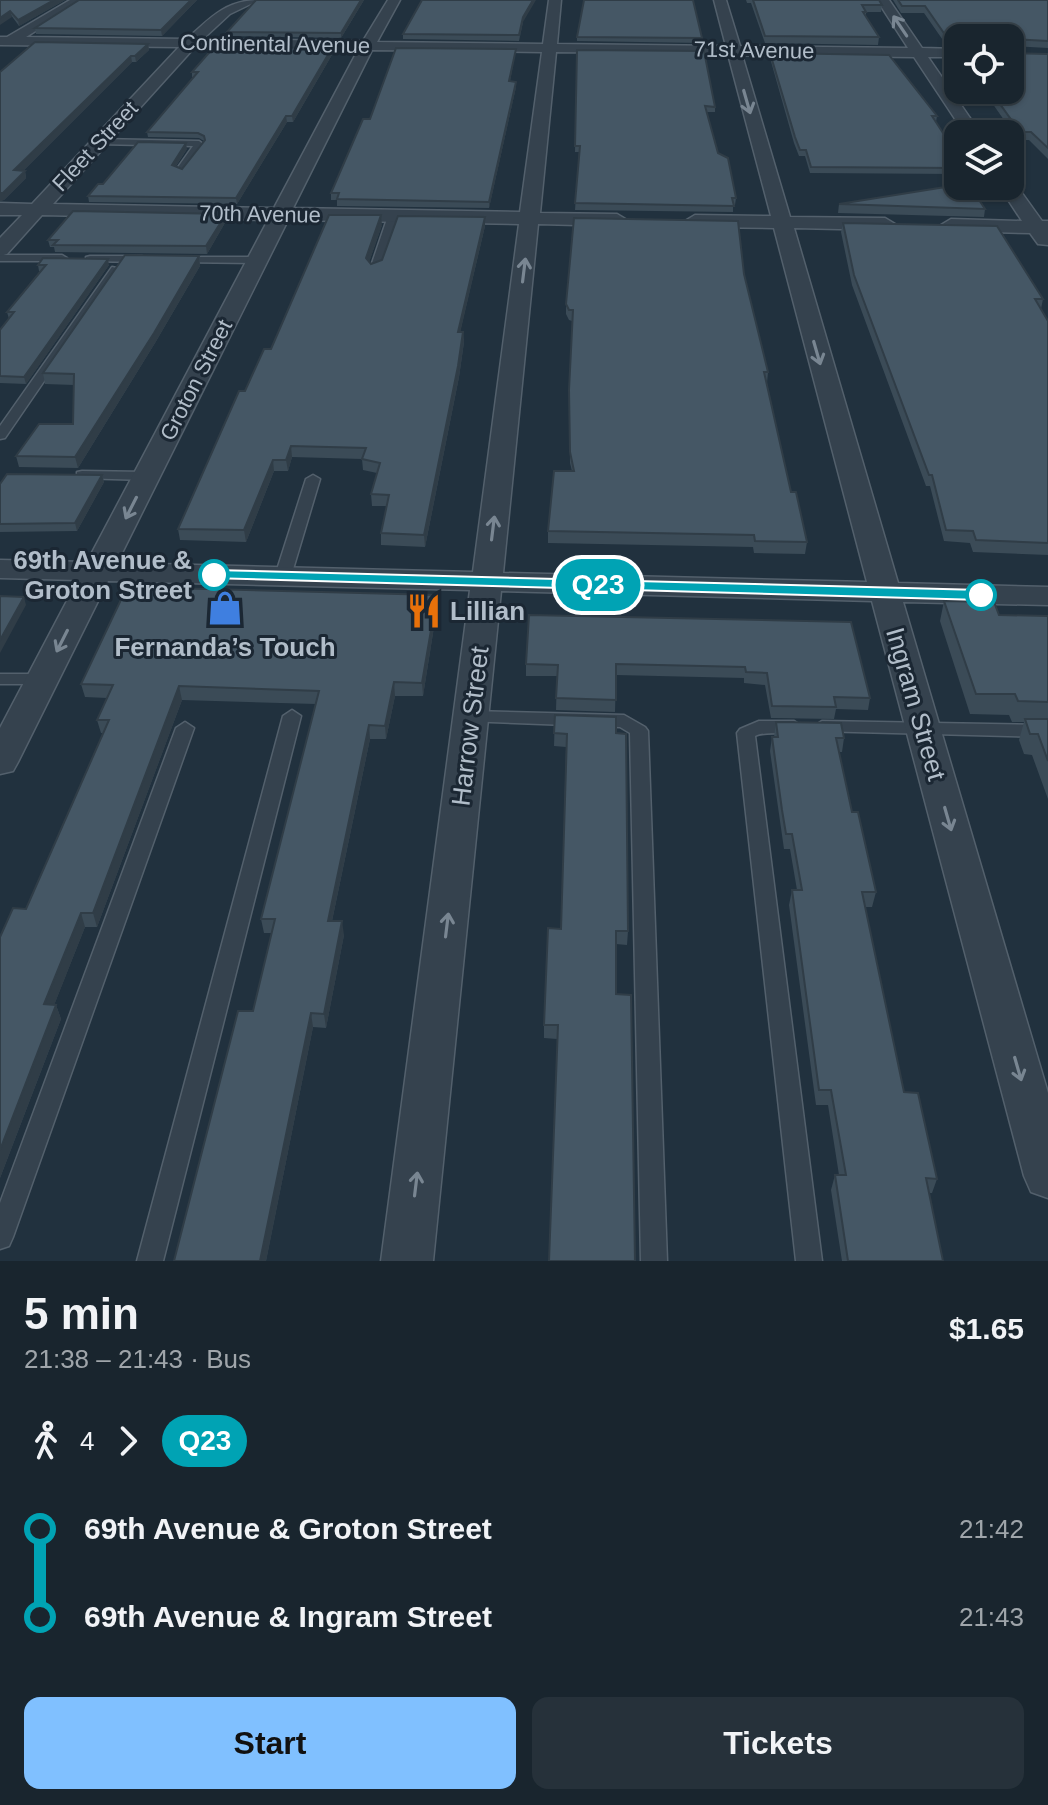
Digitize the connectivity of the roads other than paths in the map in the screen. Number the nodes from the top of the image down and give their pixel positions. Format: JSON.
{"nodes":[{"id":1,"x":79,"y":0,"type":"edge"},
{"id":2,"x":394,"y":0,"type":"edge"},
{"id":3,"x":555,"y":0,"type":"edge"},
{"id":4,"x":720,"y":0,"type":"edge"},
{"id":5,"x":883,"y":0,"type":"edge"},
{"id":6,"x":241,"y":2,"type":"edge"},
{"id":7,"x":191,"y":43,"type":"junction"},
{"id":8,"x":4,"y":44,"type":"edge"},
{"id":9,"x":368,"y":45,"type":"junction"},
{"id":10,"x":549,"y":48,"type":"junction"},
{"id":11,"x":733,"y":50,"type":"junction"},
{"id":12,"x":918,"y":52,"type":"junction"},
{"id":13,"x":944,"y":53,"type":"edge"},
{"id":14,"x":964,"y":120,"type":"edge"},
{"id":15,"x":99,"y":142,"type":"junction"},
{"id":16,"x":180,"y":170,"type":"edge"},
{"id":17,"x":1020,"y":200,"type":"edge"},
{"id":18,"x":0,"y":209,"type":"edge"},
{"id":19,"x":36,"y":210,"type":"junction"},
{"id":20,"x":281,"y":214,"type":"junction"},
{"id":21,"x":393,"y":216,"type":"junction"},
{"id":22,"x":530,"y":218,"type":"junction"},
{"id":23,"x":640,"y":220,"type":"edge"},
{"id":24,"x":669,"y":221,"type":"edge"},
{"id":25,"x":781,"y":223,"type":"junction"},
{"id":26,"x":905,"y":224,"type":"edge"},
{"id":27,"x":935,"y":225,"type":"edge"},
{"id":28,"x":1042,"y":226,"type":"edge"},
{"id":29,"x":1048,"y":244,"type":"edge"},
{"id":30,"x":0,"y":250,"type":"edge"},
{"id":31,"x":0,"y":258,"type":"edge"},
{"id":32,"x":122,"y":259,"type":"junction"},
{"id":33,"x":154,"y":259,"type":"edge"},
{"id":34,"x":170,"y":260,"type":"edge"},
{"id":35,"x":258,"y":260,"type":"junction"},
{"id":36,"x":375,"y":269,"type":"edge"},
{"id":37,"x":0,"y":435,"type":"edge"},
{"id":38,"x":73,"y":475,"type":"edge"},
{"id":39,"x":147,"y":476,"type":"junction"},
{"id":40,"x":313,"y":479,"type":"dead end"},
{"id":41,"x":0,"y":569,"type":"edge"},
{"id":42,"x":97,"y":572,"type":"junction"},
{"id":43,"x":283,"y":576,"type":"junction"},
{"id":44,"x":487,"y":582,"type":"junction"},
{"id":45,"x":885,"y":593,"type":"junction"},
{"id":46,"x":1048,"y":596,"type":"edge"},
{"id":47,"x":0,"y":679,"type":"edge"},
{"id":48,"x":42,"y":679,"type":"junction"},
{"id":49,"x":292,"y":716,"type":"dead end"},
{"id":50,"x":471,"y":717,"type":"junction"},
{"id":51,"x":185,"y":728,"type":"dead end"},
{"id":52,"x":923,"y":729,"type":"junction"},
{"id":53,"x":1048,"y":731,"type":"edge"},
{"id":54,"x":0,"y":762,"type":"edge"},
{"id":55,"x":1048,"y":1176,"type":"edge"},
{"id":56,"x":0,"y":1237,"type":"edge"},
{"id":57,"x":150,"y":1261,"type":"edge"},
{"id":58,"x":407,"y":1261,"type":"edge"},
{"id":59,"x":654,"y":1261,"type":"edge"},
{"id":60,"x":809,"y":1261,"type":"edge"}],
"edges":[{"from":1,"to":8,"type":"street"},
{"from":2,"to":9,"type":"street","name":"Groton Street"},
{"from":3,"to":10,"type":"street","name":"Harrow Street"},
{"from":4,"to":11,"type":"street","name":"Ingram Street"},
{"from":12,"to":5,"type":"street","one_way":true},
{"from":6,"to":7,"type":"street","name":"Fleet Street"},
{"from":7,"to":8,"type":"street","name":"Continental Avenue"},
{"from":7,"to":9,"type":"street","name":"Continental Avenue"},
{"from":7,"to":15,"type":"street","name":"Fleet Street"},
{"from":9,"to":10,"type":"street","name":"Continental Avenue"},
{"from":9,"to":20,"type":"street","name":"Groton Street"},
{"from":10,"to":11,"type":"street","name":"71st Avenue"},
{"from":10,"to":22,"type":"street","name":"Harrow Street"},
{"from":11,"to":12,"type":"street","name":"71st Avenue"},
{"from":11,"to":25,"type":"street","name":"Ingram Street","one_way":true},
{"from":12,"to":13,"type":"street","name":"71st Avenue"},
{"from":12,"to":14,"type":"street"},
{"from":15,"to":16,"type":"lane"},
{"from":15,"to":19,"type":"street","name":"Fleet Street"},
{"from":17,"to":28,"type":"street"},
{"from":18,"to":19,"type":"street","name":"70th Avenue"},
{"from":19,"to":20,"type":"street","name":"70th Avenue"},
{"from":19,"to":30,"type":"street","name":"Fleet Street"},
{"from":20,"to":21,"type":"street","name":"70th Avenue"},
{"from":20,"to":35,"type":"street","name":"Groton Street"},
{"from":21,"to":22,"type":"street","name":"70th Avenue"},
{"from":21,"to":36,"type":"lane"},
{"from":22,"to":23,"type":"street","name":"70th Avenue"},
{"from":44,"to":22,"type":"street","name":"Harrow Street","one_way":true},
{"from":24,"to":25,"type":"street"},
{"from":25,"to":26,"type":"street"},
{"from":25,"to":45,"type":"street","name":"Ingram Street","one_way":true},
{"from":27,"to":28,"type":"street"},
{"from":28,"to":29,"type":"street"},
{"from":31,"to":32,"type":"lane"},
{"from":32,"to":33,"type":"lane"},
{"from":32,"to":37,"type":"lane"},
{"from":34,"to":35,"type":"lane"},
{"from":35,"to":39,"type":"street","name":"Groton Street"},
{"from":38,"to":39,"type":"lane"},
{"from":39,"to":42,"type":"street","name":"Groton Street","one_way":true},
{"from":40,"to":43,"type":"lane"},
{"from":41,"to":42,"type":"street"},
{"from":42,"to":43,"type":"street"},
{"from":42,"to":48,"type":"street","name":"Groton Street","one_way":true},
{"from":43,"to":44,"type":"street"},
{"from":44,"to":45,"type":"street"},
{"from":44,"to":50,"type":"street","name":"Harrow Street"},
{"from":45,"to":46,"type":"street"},
{"from":45,"to":52,"type":"street","name":"Ingram Street"},
{"from":47,"to":48,"type":"lane"},
{"from":48,"to":54,"type":"street","name":"Groton Street"},
{"from":49,"to":57,"type":"lane"},
{"from":58,"to":50,"type":"street","name":"Harrow Street","one_way":true},
{"from":50,"to":59,"type":"lane"},
{"from":51,"to":56,"type":"lane"},
{"from":52,"to":53,"type":"lane"},
{"from":52,"to":55,"type":"street","name":"Ingram Street","one_way":true},
{"from":52,"to":60,"type":"lane"}]}
